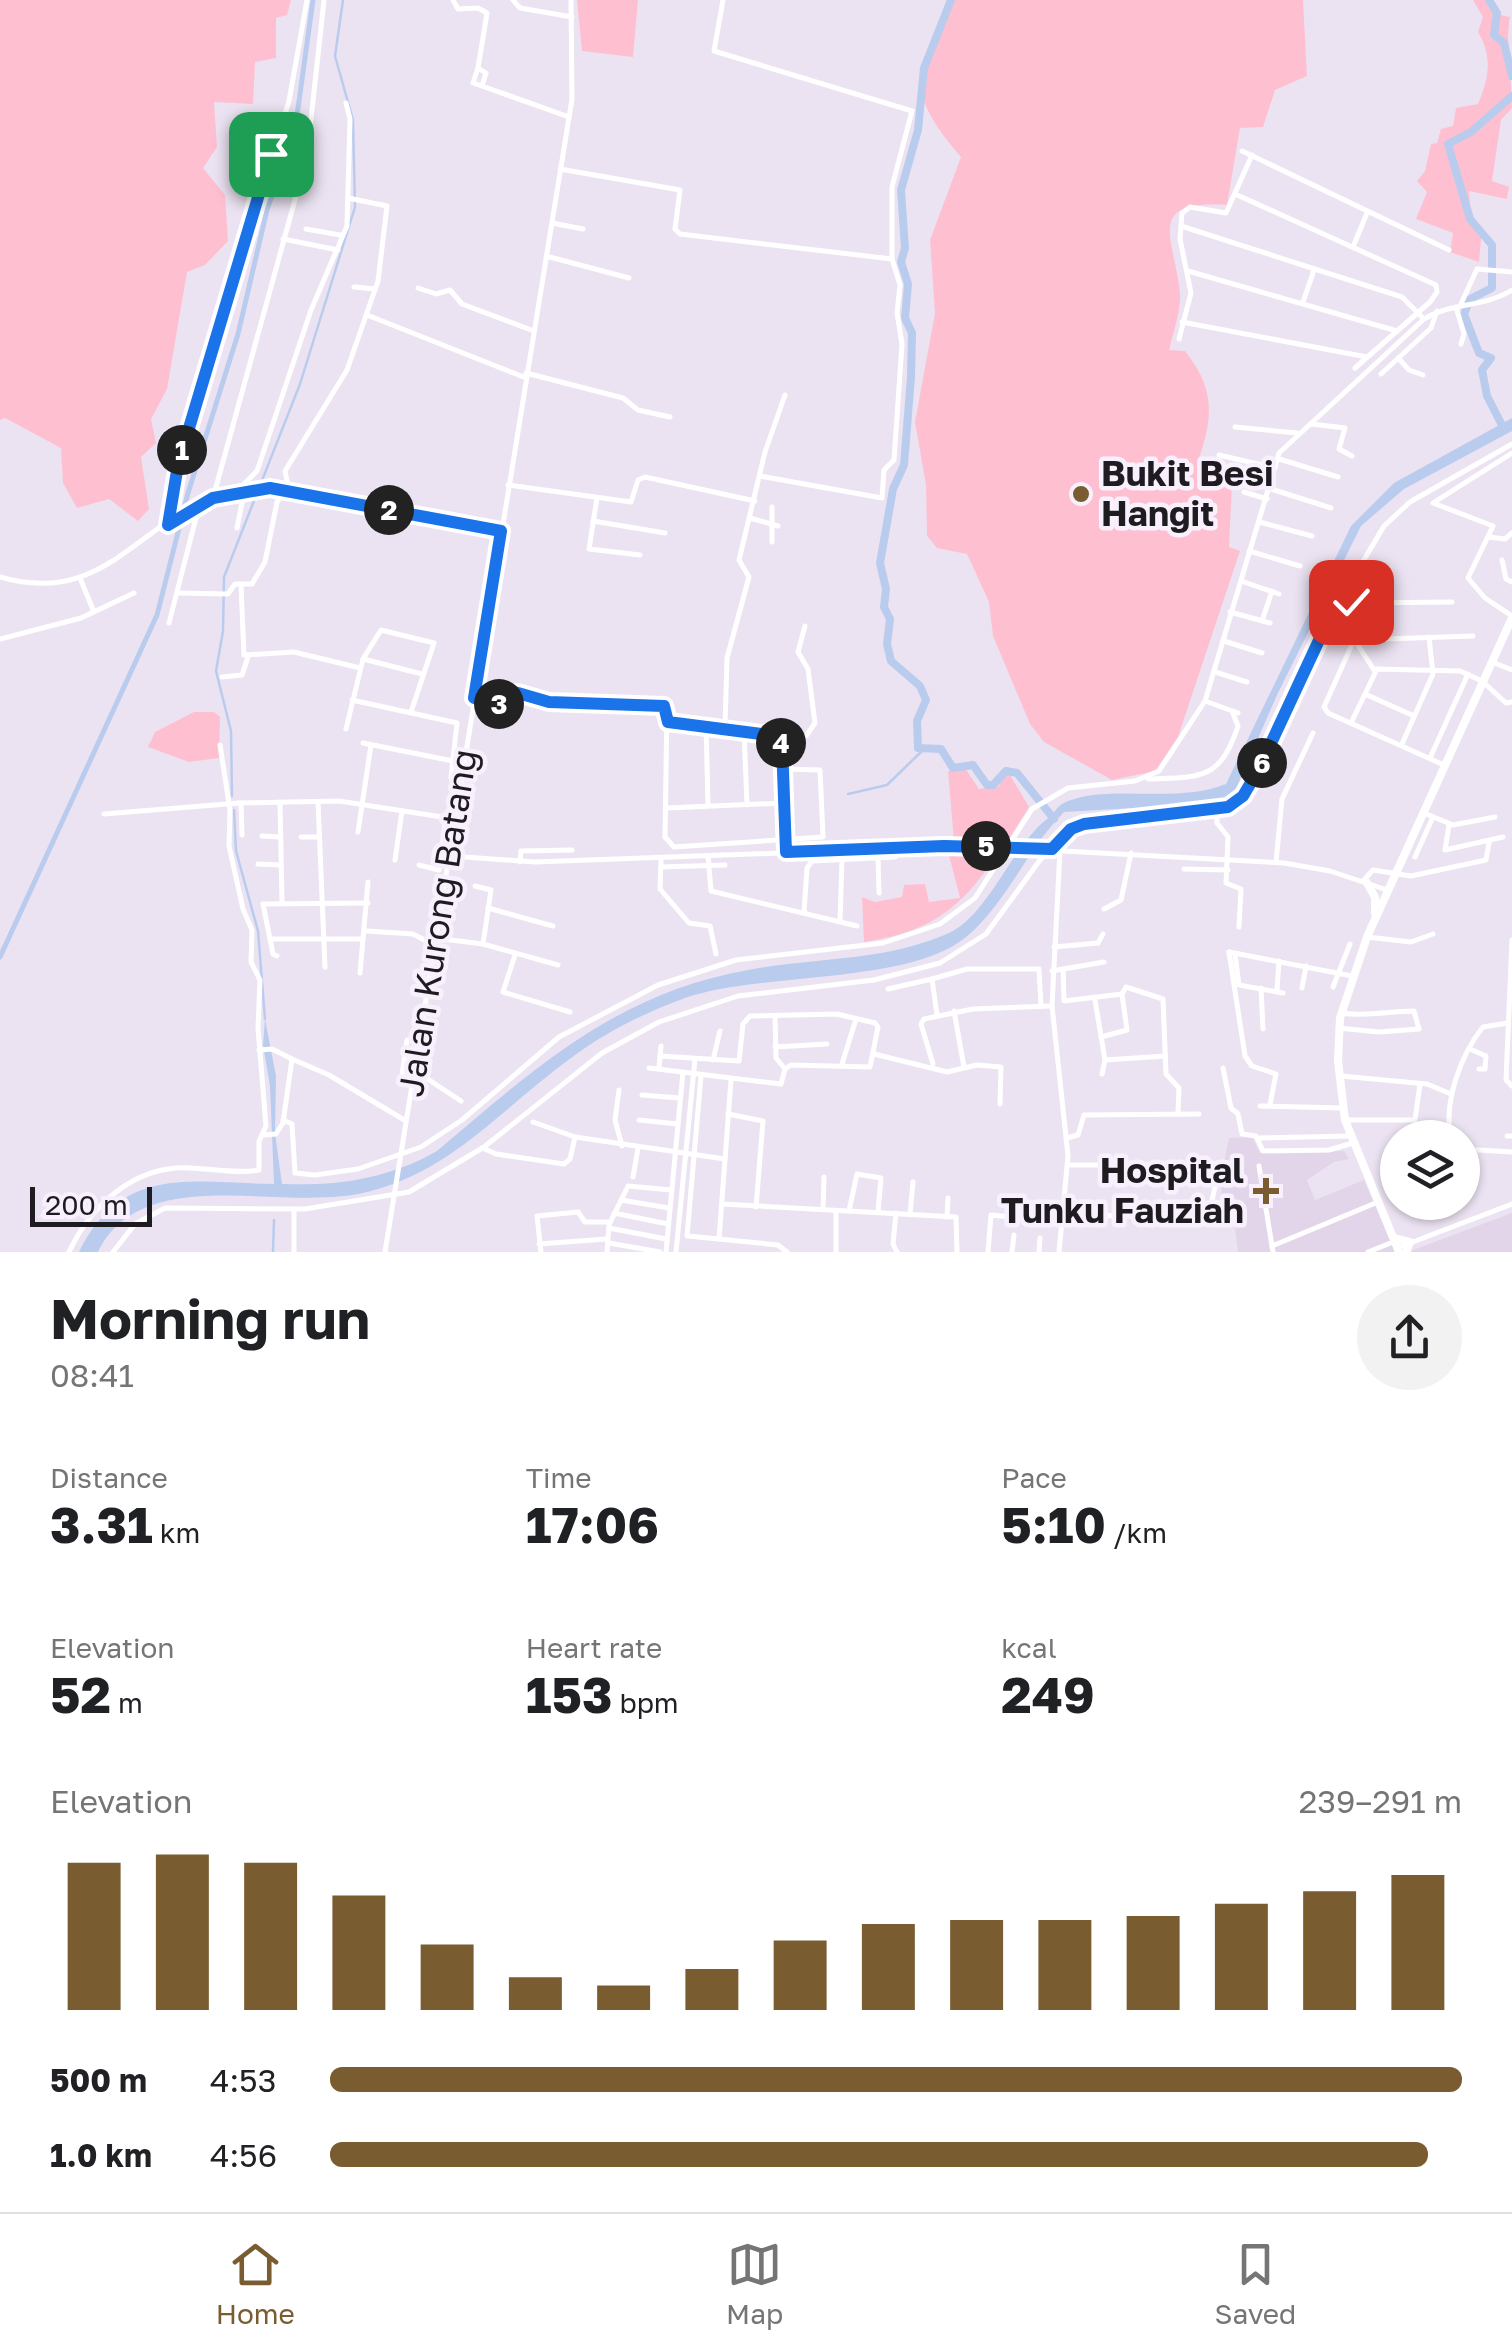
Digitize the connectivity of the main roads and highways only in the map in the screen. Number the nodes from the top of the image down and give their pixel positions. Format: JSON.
{"nodes":[{"id":1,"x":1512,"y":617,"type":"edge"},
{"id":2,"x":1365,"y":882,"type":"road end"},
{"id":3,"x":1376,"y":918,"type":"junction"},
{"id":4,"x":1398,"y":1246,"type":"edge"}],
"edges":[{"from":1,"to":3,"type":"main road"},
{"from":2,"to":3,"type":"main road"},
{"from":3,"to":4,"type":"main road"},
{"from":4,"to":4,"type":"main road"}]}
